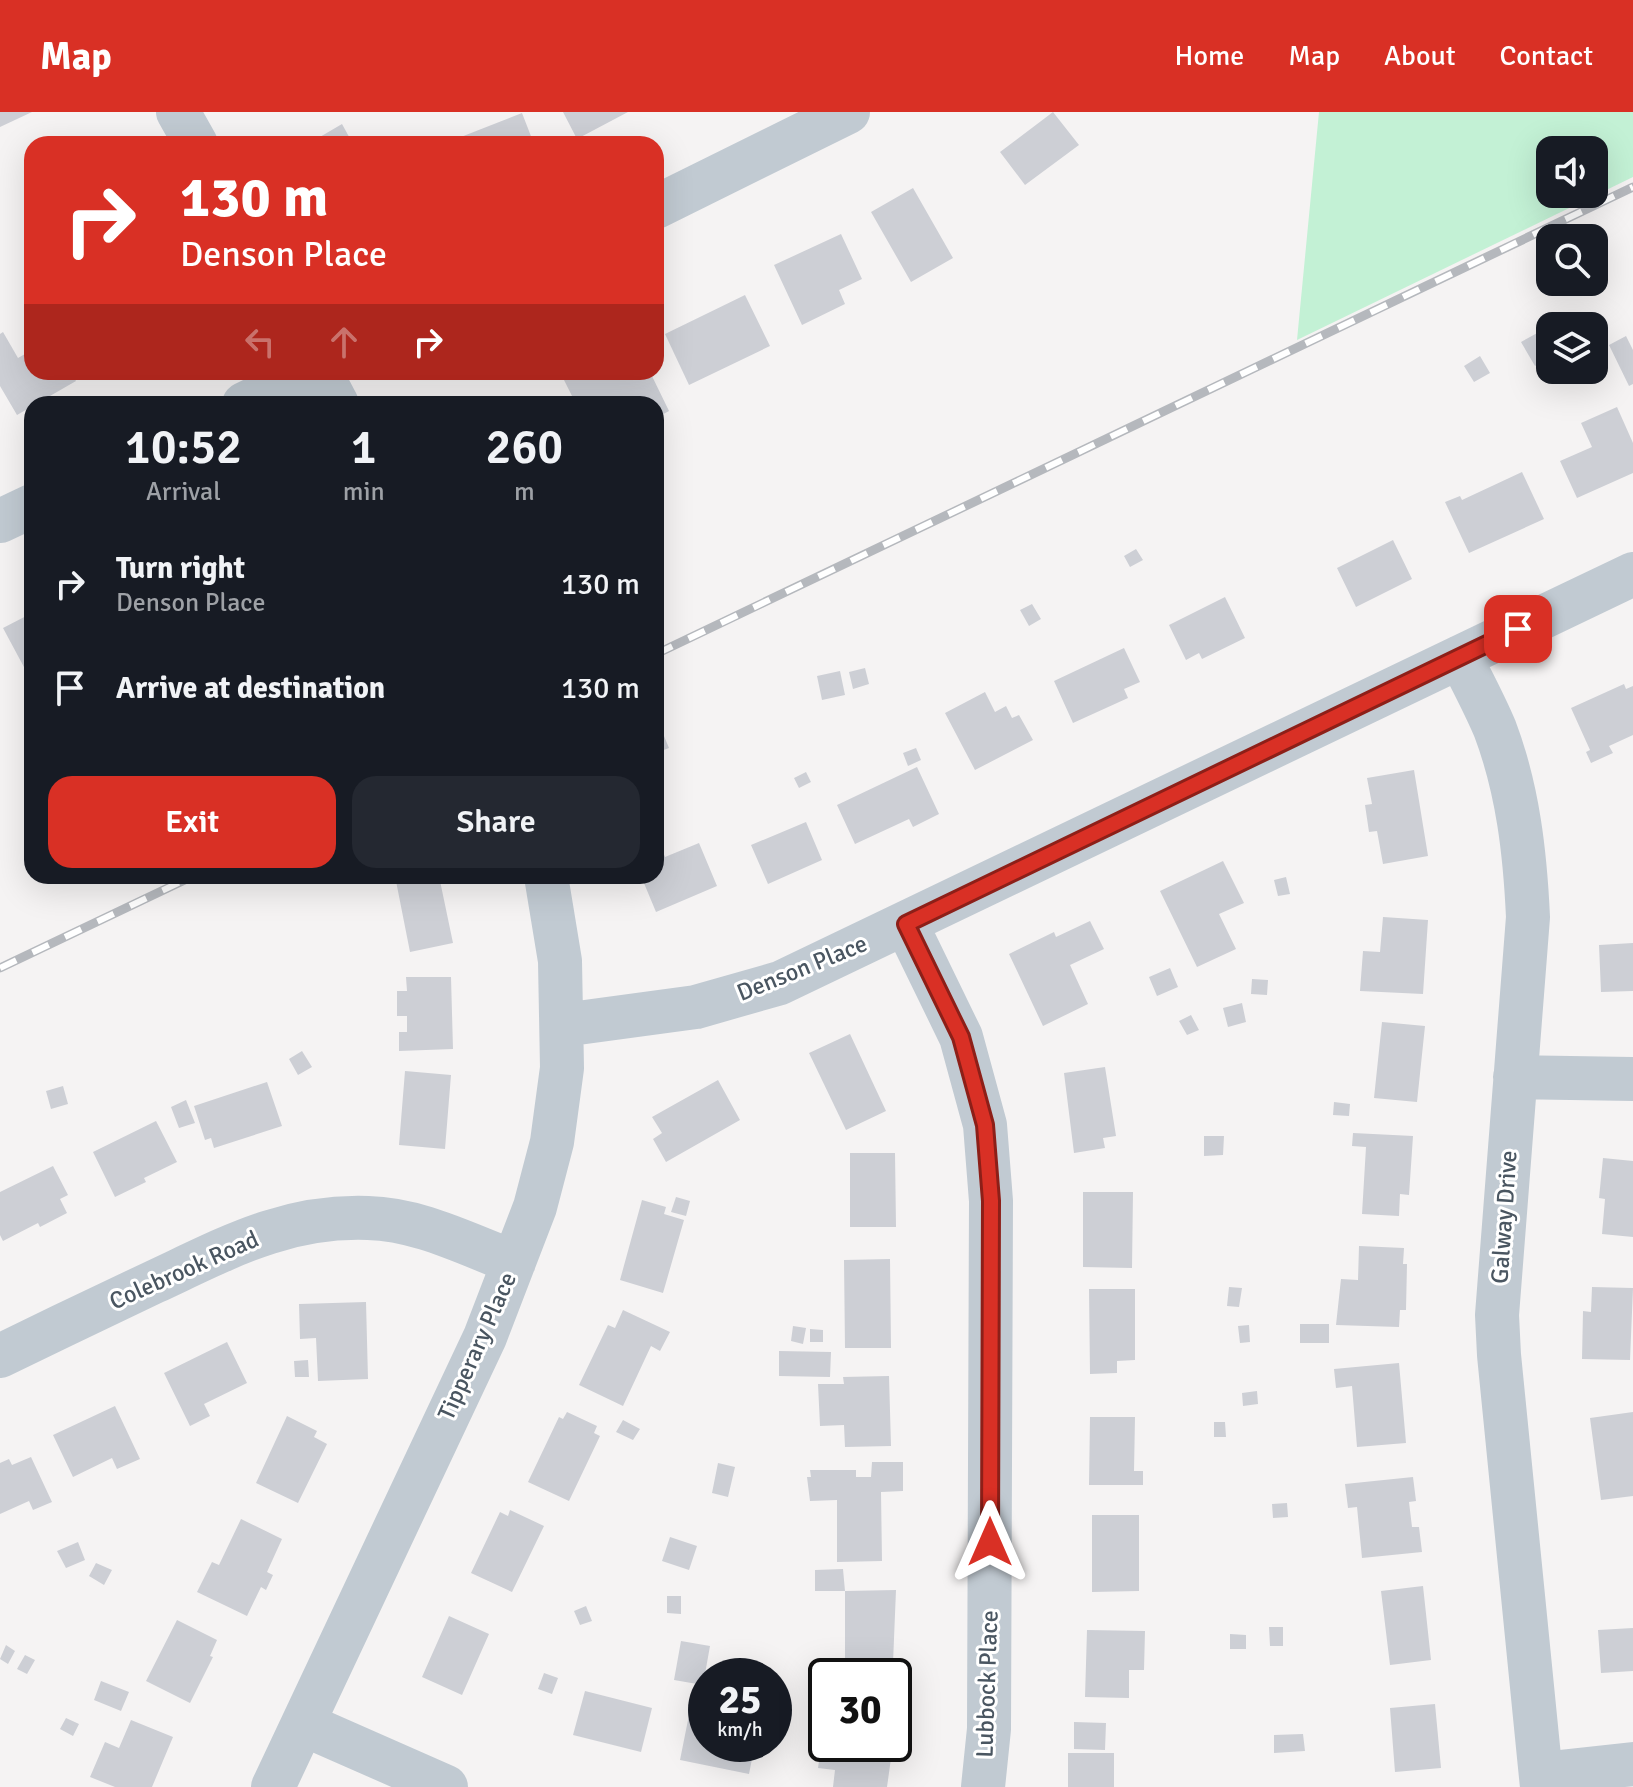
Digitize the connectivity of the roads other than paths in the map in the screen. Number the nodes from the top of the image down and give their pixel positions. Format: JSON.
{"nodes":[{"id":1,"x":178,"y":112,"type":"edge"},
{"id":2,"x":848,"y":112,"type":"edge"},
{"id":3,"x":192,"y":136,"type":"edge"},
{"id":4,"x":664,"y":203,"type":"edge"},
{"id":5,"x":294,"y":380,"type":"edge"},
{"id":6,"x":260,"y":396,"type":"edge"},
{"id":7,"x":24,"y":510,"type":"edge"},
{"id":8,"x":0,"y":521,"type":"edge"},
{"id":9,"x":1633,"y":574,"type":"edge"},
{"id":10,"x":1460,"y":657,"type":"junction"},
{"id":11,"x":547,"y":884,"type":"edge"},
{"id":12,"x":906,"y":924,"type":"junction"},
{"id":13,"x":563,"y":1025,"type":"junction"},
{"id":14,"x":1515,"y":1077,"type":"junction"},
{"id":15,"x":1633,"y":1079,"type":"edge"},
{"id":16,"x":514,"y":1262,"type":"junction"},
{"id":17,"x":0,"y":1356,"type":"edge"},
{"id":18,"x":303,"y":1724,"type":"junction"},
{"id":19,"x":1633,"y":1764,"type":"edge"},
{"id":20,"x":1542,"y":1781,"type":"edge"},
{"id":21,"x":273,"y":1787,"type":"edge"},
{"id":22,"x":446,"y":1787,"type":"edge"},
{"id":23,"x":983,"y":1787,"type":"edge"}],
"edges":[{"from":1,"to":3,"type":"street"},
{"from":2,"to":4,"type":"street"},
{"from":5,"to":6,"type":"street"},
{"from":7,"to":8,"type":"street"},
{"from":9,"to":10,"type":"street","name":"Denson Place"},
{"from":10,"to":12,"type":"street","name":"Denson Place"},
{"from":10,"to":14,"type":"street","name":"Galway Drive"},
{"from":11,"to":13,"type":"street","name":"Tipperary Place"},
{"from":12,"to":13,"type":"street","name":"Denson Place"},
{"from":12,"to":23,"type":"street","name":"Lubbock Place"},
{"from":13,"to":16,"type":"street","name":"Tipperary Place"},
{"from":14,"to":15,"type":"street"},
{"from":14,"to":20,"type":"street","name":"Galway Drive"},
{"from":16,"to":17,"type":"street","name":"Colebrook Road"},
{"from":16,"to":18,"type":"street","name":"Tipperary Place"},
{"from":18,"to":21,"type":"street","name":"Tipperary Place"},
{"from":18,"to":22,"type":"street"},
{"from":19,"to":20,"type":"street"}]}
